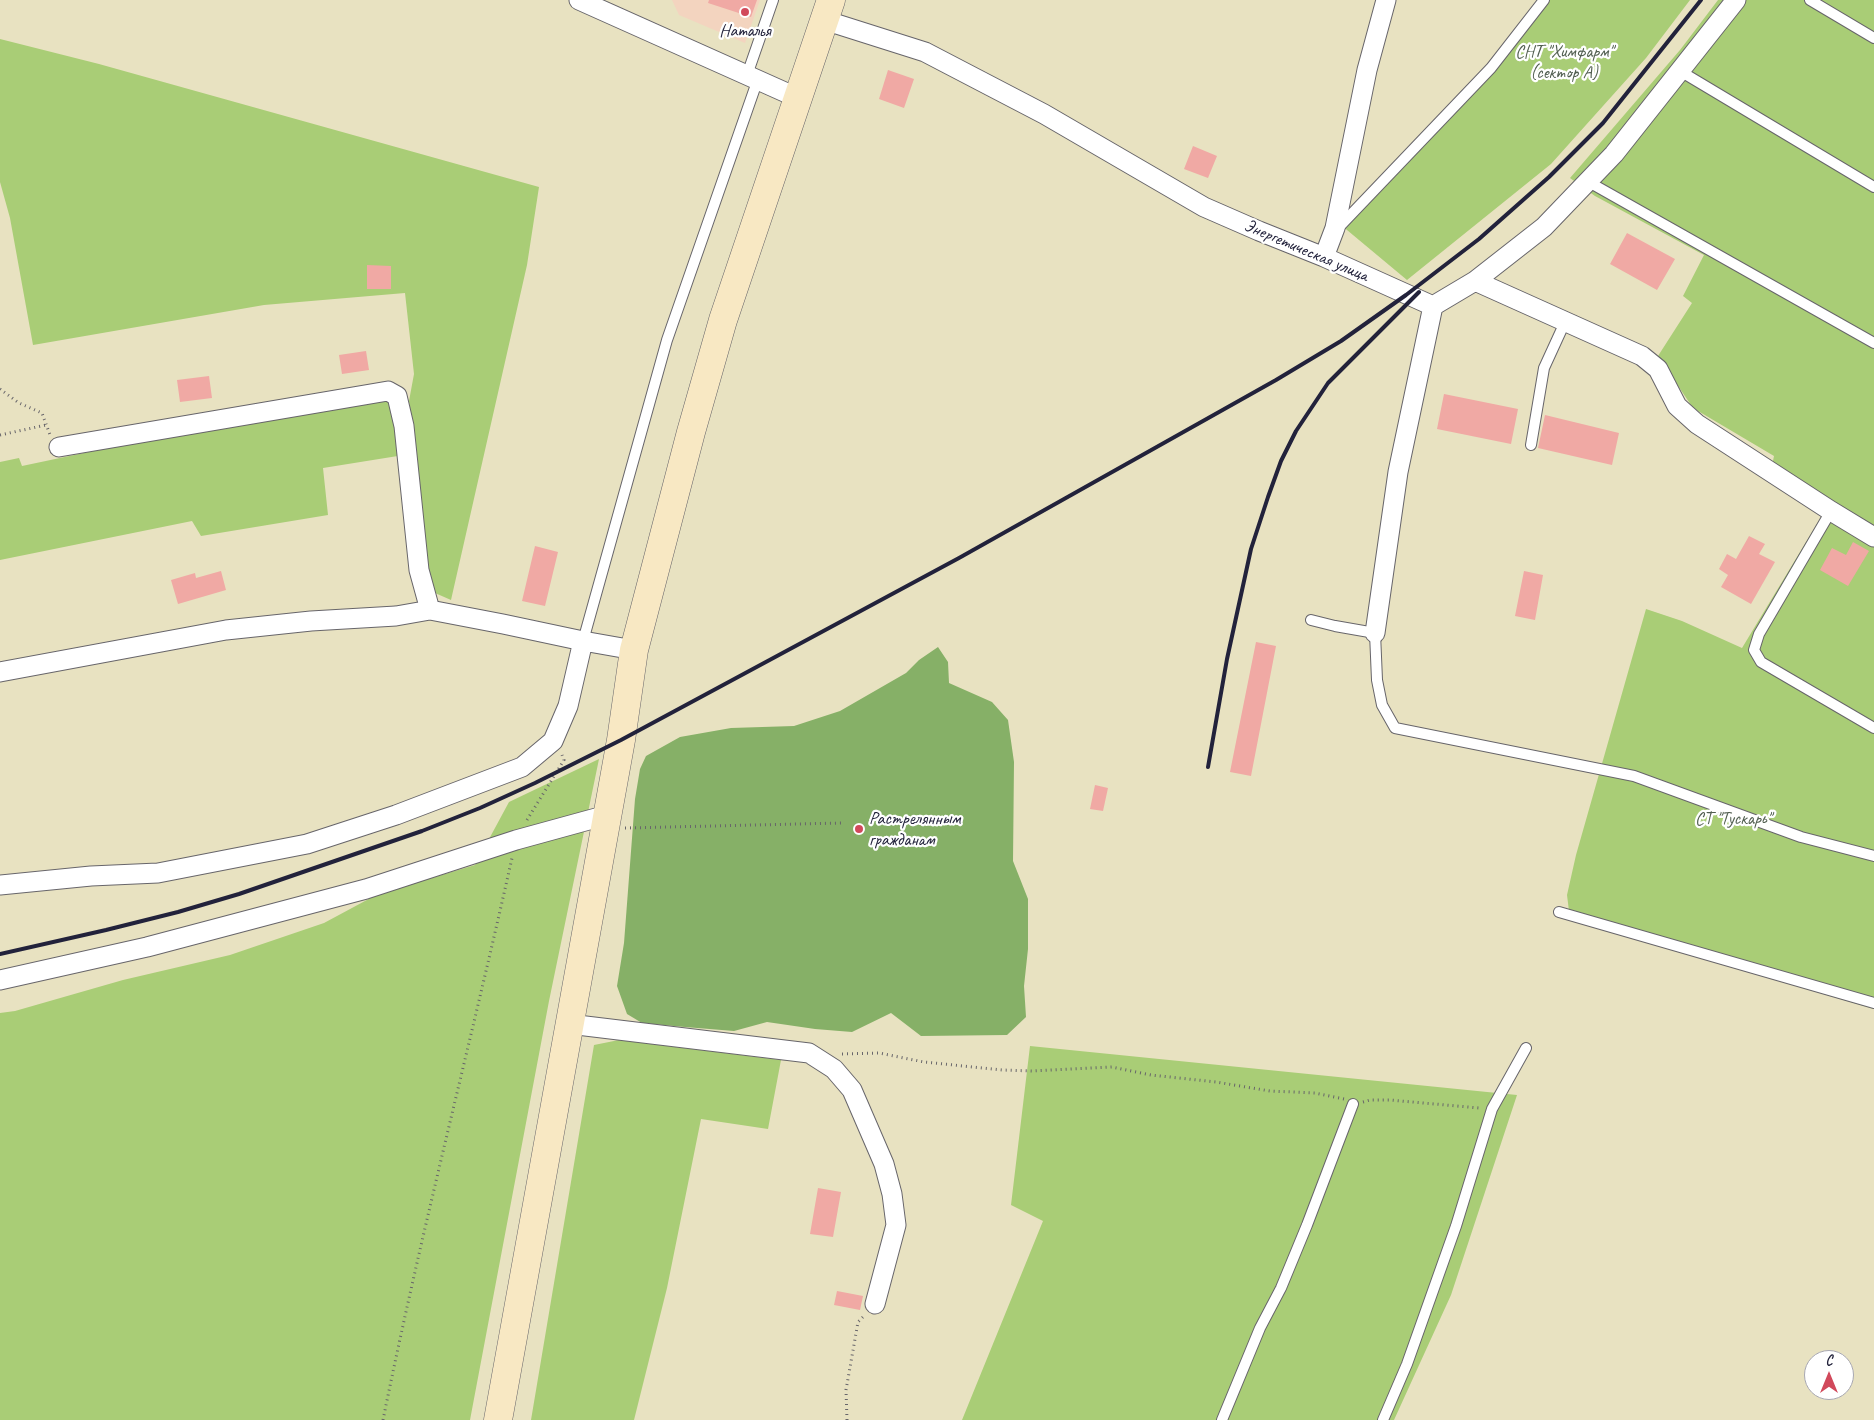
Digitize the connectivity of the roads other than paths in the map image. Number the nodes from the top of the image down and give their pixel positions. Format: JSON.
{"nodes":[{"id":1,"x":579,"y":0,"type":"edge"},
{"id":2,"x":773,"y":0,"type":"edge"},
{"id":3,"x":1386,"y":0,"type":"edge"},
{"id":4,"x":1544,"y":0,"type":"edge"},
{"id":5,"x":1736,"y":0,"type":"edge"},
{"id":6,"x":1810,"y":0,"type":"edge"},
{"id":7,"x":828,"y":10,"type":"edge"},
{"id":8,"x":1874,"y":38,"type":"edge"},
{"id":9,"x":1680,"y":71,"type":"junction"},
{"id":10,"x":752,"y":77,"type":"junction"},
{"id":11,"x":798,"y":98,"type":"junction"},
{"id":12,"x":1587,"y":181,"type":"junction"},
{"id":13,"x":1874,"y":187,"type":"edge"},
{"id":14,"x":1335,"y":228,"type":"junction"},
{"id":15,"x":1324,"y":257,"type":"junction"},
{"id":16,"x":1475,"y":281,"type":"junction"},
{"id":17,"x":1433,"y":306,"type":"junction"},
{"id":18,"x":1566,"y":320,"type":"junction"},
{"id":19,"x":1874,"y":343,"type":"edge"},
{"id":20,"x":1531,"y":445,"type":"dead end"},
{"id":21,"x":59,"y":447,"type":"road end"},
{"id":22,"x":1831,"y":511,"type":"junction"},
{"id":23,"x":1874,"y":537,"type":"edge"},
{"id":24,"x":430,"y":610,"type":"junction"},
{"id":25,"x":1311,"y":620,"type":"dead end"},
{"id":26,"x":1375,"y":633,"type":"junction"},
{"id":27,"x":583,"y":641,"type":"junction"},
{"id":28,"x":634,"y":650,"type":"junction"},
{"id":29,"x":0,"y":672,"type":"edge"},
{"id":30,"x":1874,"y":728,"type":"edge"},
{"id":31,"x":606,"y":822,"type":"junction"},
{"id":32,"x":1874,"y":856,"type":"edge"},
{"id":33,"x":0,"y":885,"type":"edge"},
{"id":34,"x":1559,"y":912,"type":"dead end"},
{"id":35,"x":0,"y":980,"type":"edge"},
{"id":36,"x":1874,"y":1003,"type":"edge"},
{"id":37,"x":570,"y":1024,"type":"junction"},
{"id":38,"x":1526,"y":1048,"type":"dead end"},
{"id":39,"x":1353,"y":1104,"type":"road end"},
{"id":40,"x":876,"y":1304,"type":"road end"},
{"id":41,"x":498,"y":1420,"type":"edge"},
{"id":42,"x":1222,"y":1420,"type":"edge"},
{"id":43,"x":1383,"y":1420,"type":"edge"}],
"edges":[{"from":1,"to":10,"type":"street"},
{"from":2,"to":10,"type":"lane"},
{"from":3,"to":14,"type":"street"},
{"from":4,"to":14,"type":"lane"},
{"from":5,"to":9,"type":"street"},
{"from":6,"to":8,"type":"lane"},
{"from":7,"to":11,"type":"main road"},
{"from":7,"to":15,"type":"street","name":"Энергетическая улица"},
{"from":9,"to":12,"type":"street"},
{"from":9,"to":13,"type":"lane"},
{"from":10,"to":11,"type":"street"},
{"from":10,"to":27,"type":"lane"},
{"from":11,"to":28,"type":"main road"},
{"from":12,"to":16,"type":"street"},
{"from":12,"to":19,"type":"lane"},
{"from":14,"to":15,"type":"street"},
{"from":15,"to":17,"type":"street","name":"Энергетическая улица"},
{"from":16,"to":17,"type":"street"},
{"from":16,"to":18,"type":"street"},
{"from":17,"to":26,"type":"street"},
{"from":18,"to":20,"type":"lane"},
{"from":18,"to":22,"type":"street"},
{"from":21,"to":24,"type":"street"},
{"from":22,"to":23,"type":"street"},
{"from":22,"to":30,"type":"lane"},
{"from":24,"to":27,"type":"street"},
{"from":24,"to":29,"type":"street"},
{"from":25,"to":26,"type":"lane"},
{"from":26,"to":32,"type":"lane"},
{"from":27,"to":28,"type":"street"},
{"from":27,"to":33,"type":"street"},
{"from":28,"to":31,"type":"main road"},
{"from":31,"to":35,"type":"street"},
{"from":31,"to":37,"type":"main road"},
{"from":34,"to":36,"type":"lane"},
{"from":37,"to":40,"type":"street"},
{"from":37,"to":41,"type":"main road"},
{"from":38,"to":43,"type":"lane"},
{"from":39,"to":42,"type":"lane"}]}
